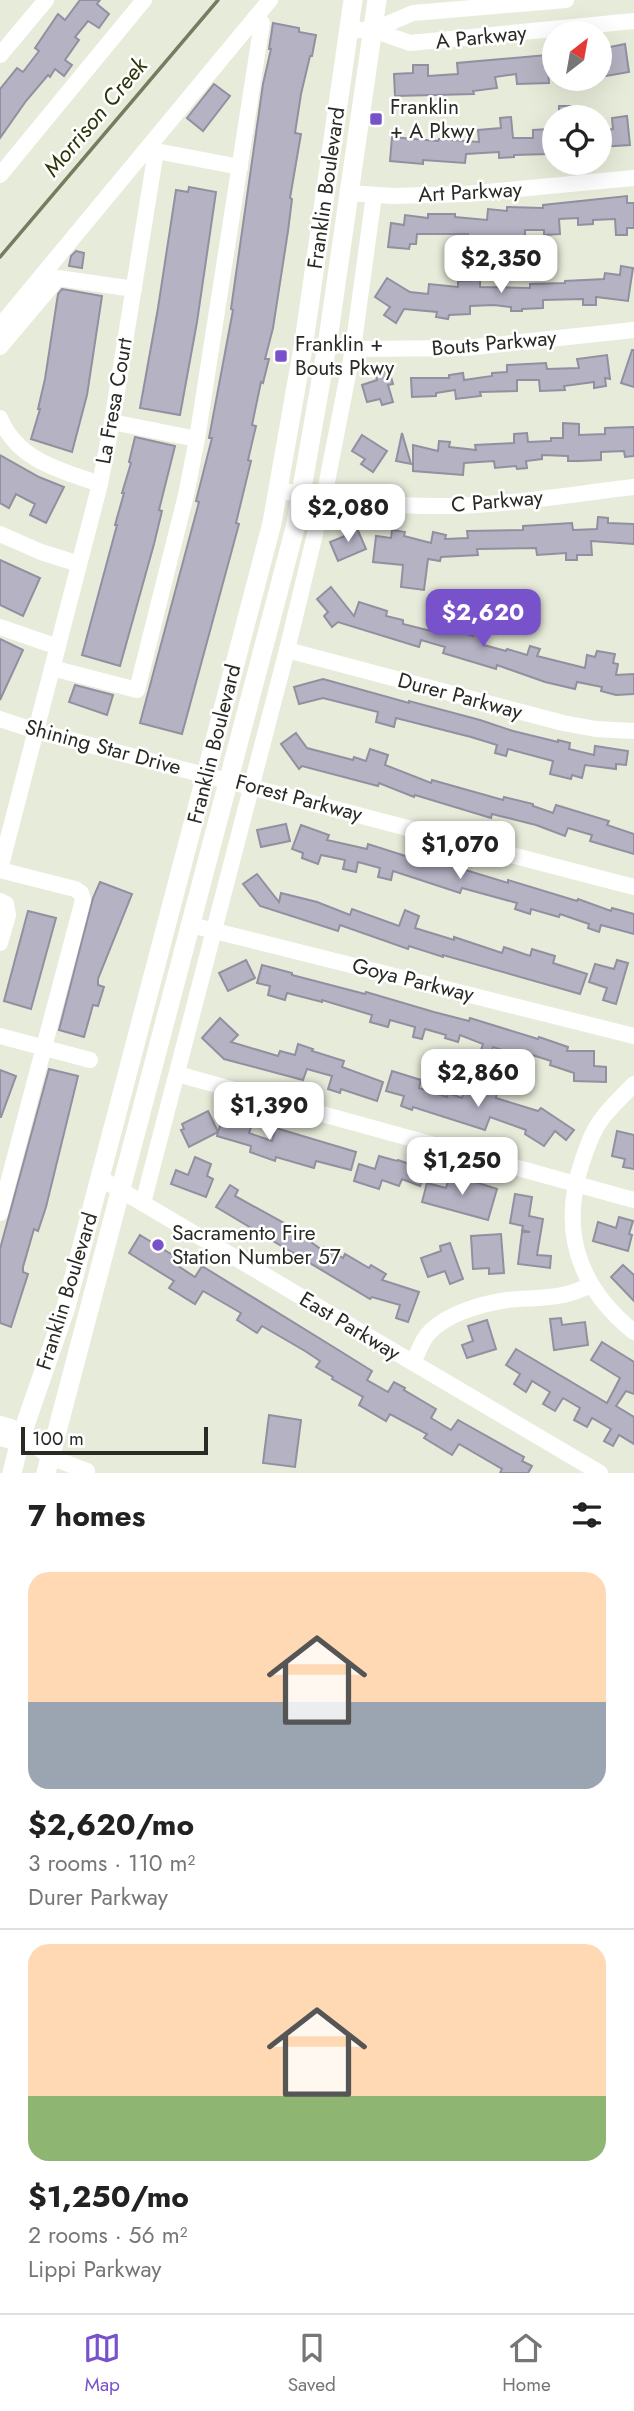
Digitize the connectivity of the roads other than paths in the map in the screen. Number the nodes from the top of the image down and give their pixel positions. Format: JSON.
{"nodes":[{"id":1,"x":46,"y":0,"type":"edge"},
{"id":2,"x":144,"y":0,"type":"edge"},
{"id":3,"x":270,"y":0,"type":"edge"},
{"id":4,"x":353,"y":0,"type":"edge"},
{"id":5,"x":377,"y":0,"type":"edge"},
{"id":6,"x":566,"y":0,"type":"edge"},
{"id":7,"x":634,"y":21,"type":"edge"},
{"id":8,"x":262,"y":23,"type":"dead end"},
{"id":9,"x":349,"y":30,"type":"junction"},
{"id":10,"x":373,"y":30,"type":"junction"},
{"id":11,"x":0,"y":55,"type":"edge"},
{"id":12,"x":240,"y":167,"type":"junction"},
{"id":13,"x":0,"y":175,"type":"edge"},
{"id":14,"x":634,"y":178,"type":"edge"},
{"id":15,"x":348,"y":194,"type":"junction"},
{"id":16,"x":374,"y":195,"type":"junction"},
{"id":17,"x":134,"y":289,"type":"junction"},
{"id":18,"x":0,"y":327,"type":"edge"},
{"id":19,"x":634,"y":330,"type":"edge"},
{"id":20,"x":0,"y":347,"type":"edge"},
{"id":21,"x":353,"y":349,"type":"junction"},
{"id":22,"x":0,"y":418,"type":"edge"},
{"id":23,"x":112,"y":422,"type":"junction"},
{"id":24,"x":197,"y":439,"type":"junction"},
{"id":25,"x":100,"y":484,"type":"junction"},
{"id":26,"x":634,"y":486,"type":"edge"},
{"id":27,"x":277,"y":490,"type":"junction"},
{"id":28,"x":300,"y":494,"type":"junction"},
{"id":29,"x":324,"y":497,"type":"junction"},
{"id":30,"x":0,"y":534,"type":"edge"},
{"id":31,"x":79,"y":564,"type":"junction"},
{"id":32,"x":0,"y":627,"type":"edge"},
{"id":33,"x":58,"y":647,"type":"junction"},
{"id":34,"x":287,"y":650,"type":"junction"},
{"id":35,"x":52,"y":668,"type":"junction"},
{"id":36,"x":0,"y":719,"type":"edge"},
{"id":37,"x":36,"y":731,"type":"junction"},
{"id":38,"x":634,"y":731,"type":"edge"},
{"id":39,"x":207,"y":774,"type":"junction"},
{"id":40,"x":230,"y":780,"type":"junction"},
{"id":41,"x":252,"y":786,"type":"junction"},
{"id":42,"x":7,"y":813,"type":"edge"},
{"id":43,"x":0,"y":870,"type":"edge"},
{"id":44,"x":634,"y":887,"type":"edge"},
{"id":45,"x":0,"y":901,"type":"edge"},
{"id":46,"x":191,"y":925,"type":"junction"},
{"id":47,"x":215,"y":930,"type":"junction"},
{"id":48,"x":0,"y":943,"type":"edge"},
{"id":49,"x":0,"y":1036,"type":"edge"},
{"id":50,"x":634,"y":1036,"type":"edge"},
{"id":51,"x":44,"y":1048,"type":"junction"},
{"id":52,"x":90,"y":1060,"type":"dead end"},
{"id":53,"x":177,"y":1074,"type":"junction"},
{"id":54,"x":634,"y":1084,"type":"edge"},
{"id":55,"x":100,"y":1178,"type":"junction"},
{"id":56,"x":576,"y":1185,"type":"junction"},
{"id":57,"x":121,"y":1190,"type":"junction"},
{"id":58,"x":634,"y":1200,"type":"edge"},
{"id":59,"x":143,"y":1203,"type":"junction"},
{"id":60,"x":0,"y":1213,"type":"edge"},
{"id":61,"x":590,"y":1285,"type":"junction"},
{"id":62,"x":634,"y":1332,"type":"edge"},
{"id":63,"x":413,"y":1362,"type":"junction"},
{"id":64,"x":0,"y":1424,"type":"edge"},
{"id":65,"x":21,"y":1437,"type":"junction"},
{"id":66,"x":0,"y":1438,"type":"edge"},
{"id":67,"x":48,"y":1465,"type":"edge"},
{"id":68,"x":87,"y":1471,"type":"dead end"},
{"id":69,"x":12,"y":1473,"type":"edge"},
{"id":70,"x":600,"y":1473,"type":"edge"}],
"edges":[{"from":1,"to":11,"type":"street"},
{"from":2,"to":13,"type":"street"},
{"from":3,"to":18,"type":"street"},
{"from":4,"to":9,"type":"main road","name":"Franklin Boulevard"},
{"from":5,"to":10,"type":"main road","name":"Franklin Boulevard"},
{"from":6,"to":10,"type":"street","name":"A Parkway"},
{"from":7,"to":10,"type":"street","name":"A Parkway"},
{"from":8,"to":12,"type":"street"},
{"from":9,"to":10,"type":"street","name":"A Parkway"},
{"from":9,"to":27,"type":"main road","name":"Franklin Boulevard"},
{"from":10,"to":15,"type":"main road","name":"Franklin Boulevard"},
{"from":12,"to":17,"type":"street","name":"La Fresa Court"},
{"from":12,"to":24,"type":"street"},
{"from":14,"to":16,"type":"street","name":"Art Parkway"},
{"from":15,"to":16,"type":"street","name":"Art Parkway"},
{"from":15,"to":28,"type":"main road","name":"Franklin Boulevard"},
{"from":16,"to":21,"type":"street"},
{"from":17,"to":20,"type":"street"},
{"from":17,"to":23,"type":"street","name":"La Fresa Court"},
{"from":19,"to":21,"type":"street","name":"Bouts Parkway"},
{"from":21,"to":29,"type":"street"},
{"from":22,"to":25,"type":"street"},
{"from":23,"to":24,"type":"street"},
{"from":23,"to":25,"type":"street","name":"La Fresa Court"},
{"from":24,"to":35,"type":"street"},
{"from":25,"to":31,"type":"street","name":"La Fresa Court"},
{"from":26,"to":29,"type":"street","name":"C Parkway"},
{"from":27,"to":28,"type":"street","name":"C Parkway"},
{"from":27,"to":39,"type":"main road","name":"Franklin Boulevard"},
{"from":28,"to":29,"type":"street","name":"C Parkway"},
{"from":28,"to":40,"type":"main road","name":"Franklin Boulevard"},
{"from":29,"to":34,"type":"street"},
{"from":30,"to":31,"type":"street"},
{"from":31,"to":33,"type":"street","name":"La Fresa Court"},
{"from":32,"to":33,"type":"street"},
{"from":33,"to":35,"type":"street","name":"La Fresa Court"},
{"from":34,"to":38,"type":"street","name":"Durer Parkway"},
{"from":34,"to":41,"type":"street"},
{"from":35,"to":37,"type":"street","name":"La Fresa Court"},
{"from":36,"to":37,"type":"street","name":"Shining Star Drive"},
{"from":37,"to":39,"type":"street","name":"Shining Star Drive"},
{"from":37,"to":42,"type":"street","name":"La Fresa Court"},
{"from":39,"to":40,"type":"street","name":"Forest Parkway"},
{"from":39,"to":55,"type":"main road","name":"Franklin Boulevard"},
{"from":40,"to":41,"type":"street","name":"Forest Parkway"},
{"from":40,"to":46,"type":"main road","name":"Franklin Boulevard"},
{"from":41,"to":44,"type":"street","name":"Forest Parkway"},
{"from":41,"to":47,"type":"street"},
{"from":42,"to":43,"type":"street","name":"La Fresa Court"},
{"from":43,"to":51,"type":"street"},
{"from":45,"to":48,"type":"street"},
{"from":46,"to":47,"type":"street","name":"Goya Parkway"},
{"from":46,"to":57,"type":"main road","name":"Franklin Boulevard"},
{"from":47,"to":50,"type":"street","name":"Goya Parkway"},
{"from":47,"to":53,"type":"street"},
{"from":49,"to":51,"type":"street"},
{"from":51,"to":52,"type":"street"},
{"from":51,"to":60,"type":"street"},
{"from":53,"to":56,"type":"street"},
{"from":53,"to":59,"type":"street"},
{"from":54,"to":56,"type":"street"},
{"from":55,"to":57,"type":"street","name":"East Parkway"},
{"from":55,"to":65,"type":"main road","name":"Franklin Boulevard"},
{"from":56,"to":58,"type":"street"},
{"from":56,"to":61,"type":"street"},
{"from":57,"to":59,"type":"street","name":"East Parkway"},
{"from":57,"to":67,"type":"main road","name":"Franklin Boulevard"},
{"from":59,"to":63,"type":"street","name":"East Parkway"},
{"from":61,"to":62,"type":"street"},
{"from":61,"to":63,"type":"street"},
{"from":63,"to":70,"type":"street","name":"East Parkway"},
{"from":64,"to":65,"type":"street"},
{"from":65,"to":66,"type":"street"},
{"from":65,"to":67,"type":"street"},
{"from":65,"to":69,"type":"main road","name":"Franklin Boulevard"},
{"from":67,"to":68,"type":"street"}]}
